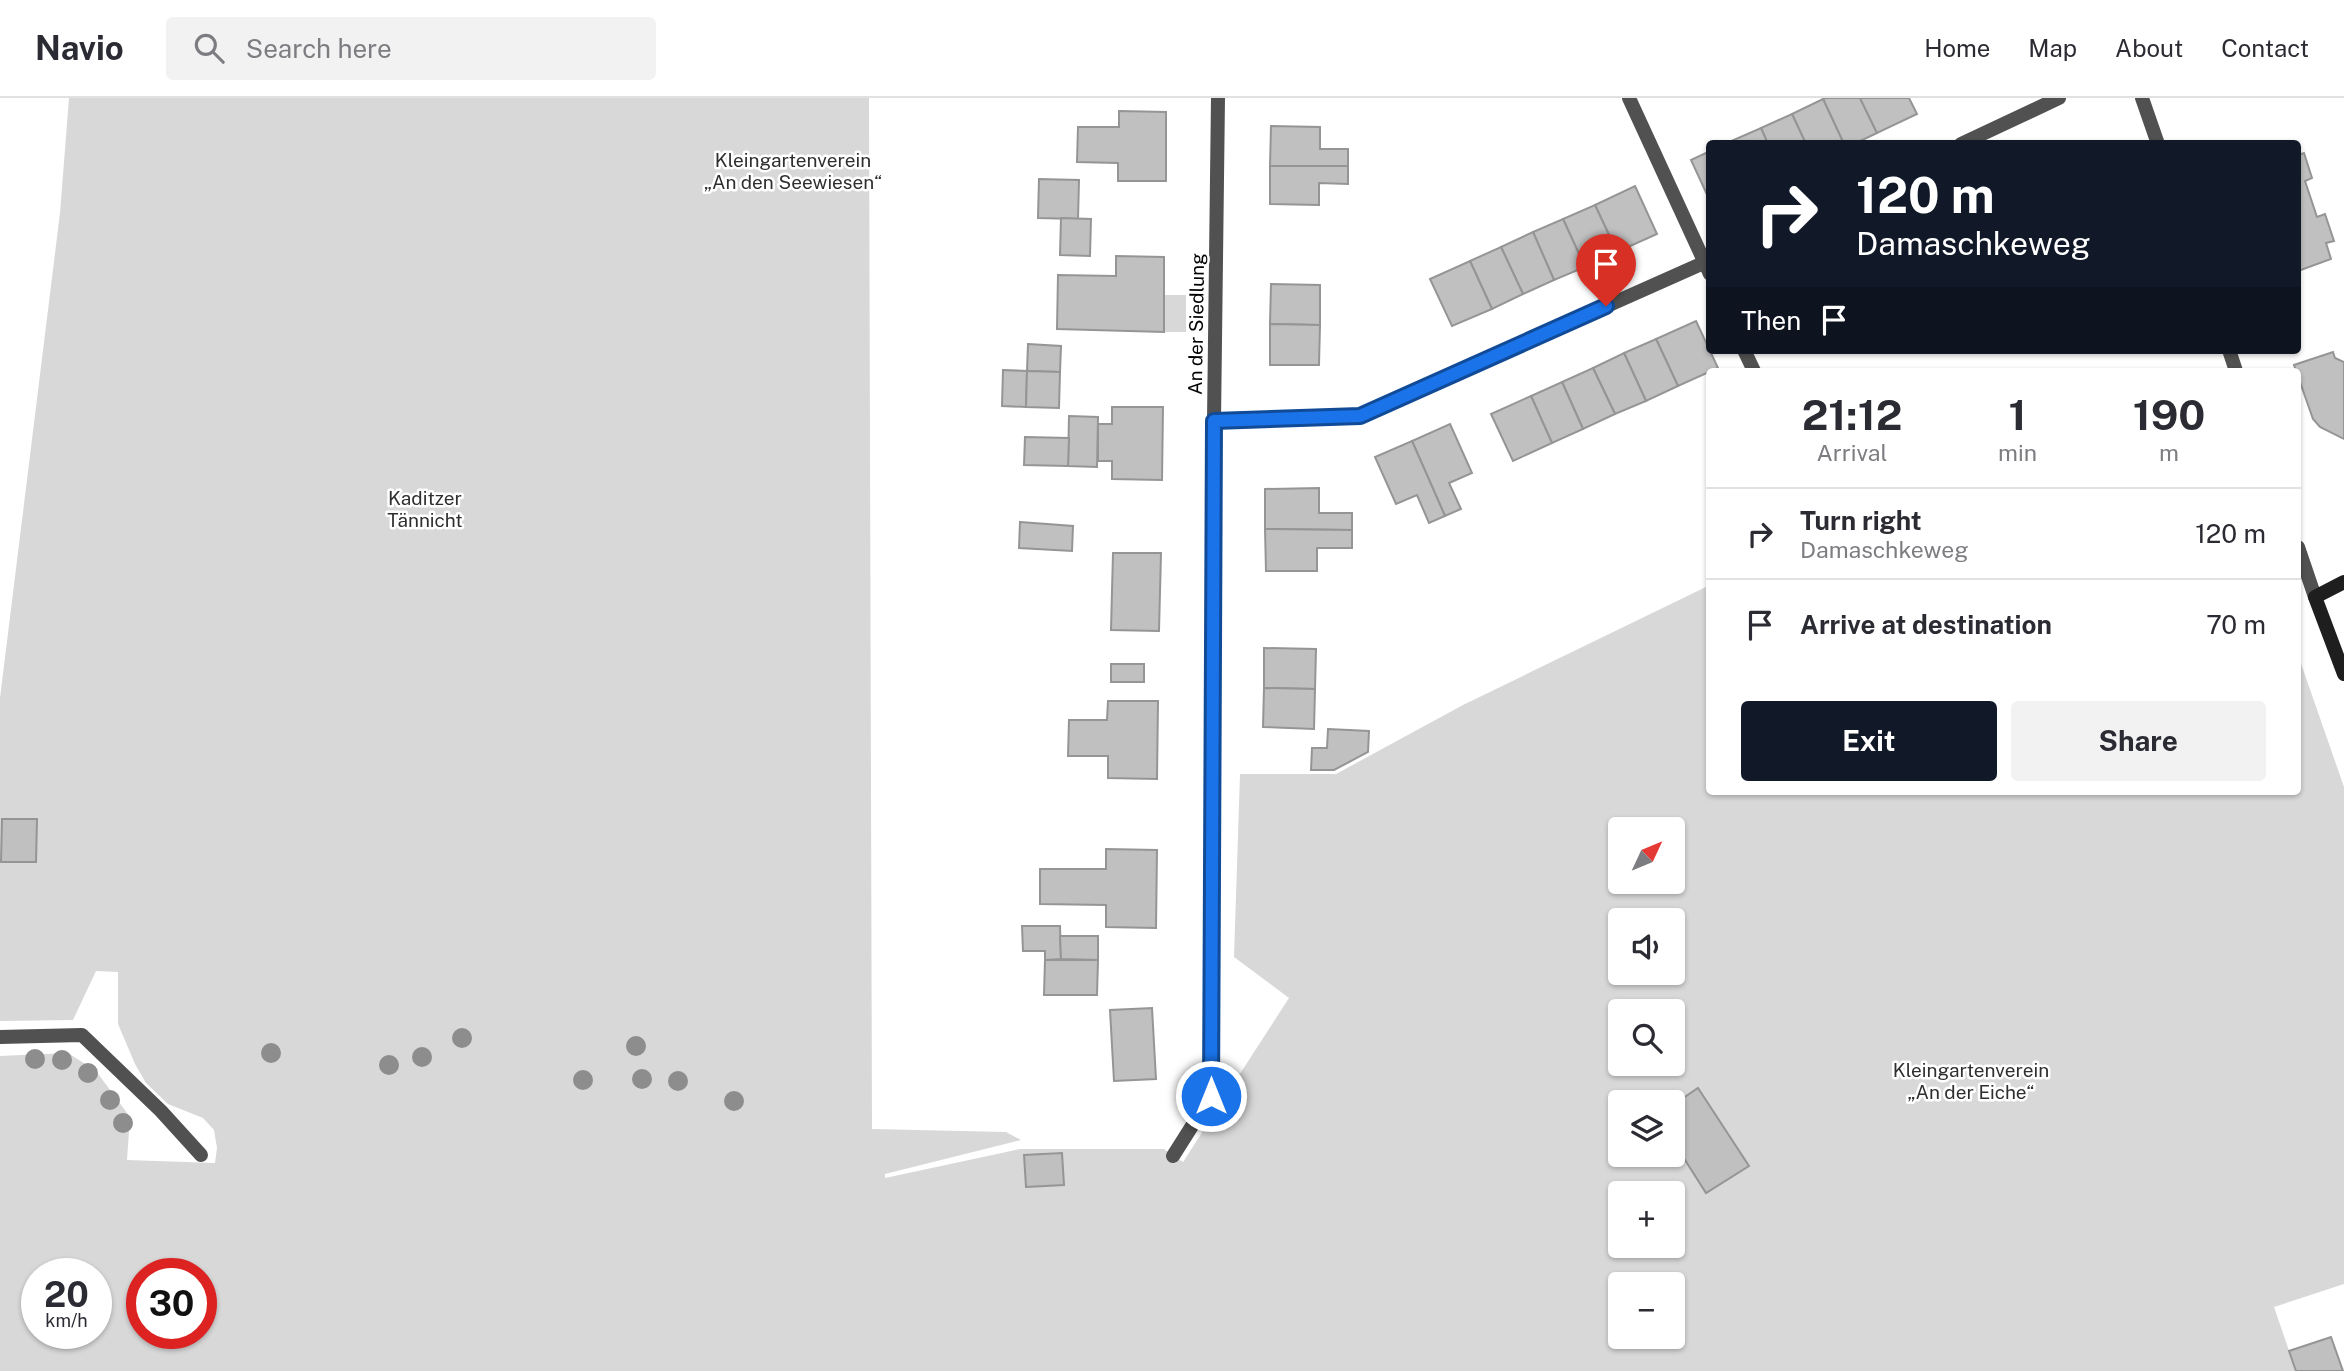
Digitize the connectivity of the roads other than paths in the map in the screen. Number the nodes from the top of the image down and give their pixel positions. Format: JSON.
{"nodes":[{"id":1,"x":1217,"y":98,"type":"edge"},
{"id":2,"x":1629,"y":98,"type":"edge"},
{"id":3,"x":2059,"y":98,"type":"edge"},
{"id":4,"x":2142,"y":98,"type":"edge"},
{"id":5,"x":1970,"y":140,"type":"edge"},
{"id":6,"x":2157,"y":140,"type":"edge"},
{"id":7,"x":1706,"y":261,"type":"edge"},
{"id":8,"x":1706,"y":266,"type":"edge"},
{"id":9,"x":1214,"y":421,"type":"junction"},
{"id":10,"x":2301,"y":556,"type":"edge"},
{"id":11,"x":2344,"y":582,"type":"edge"},
{"id":12,"x":2315,"y":597,"type":"junction"},
{"id":13,"x":2344,"y":674,"type":"edge"},
{"id":14,"x":0,"y":1037,"type":"edge"},
{"id":15,"x":201,"y":1155,"type":"dead end"},
{"id":16,"x":1173,"y":1156,"type":"dead end"}],
"edges":[{"from":1,"to":9,"type":"street","name":"An der Siedlung"},
{"from":2,"to":7,"type":"street"},
{"from":3,"to":5,"type":"street"},
{"from":4,"to":6,"type":"street"},
{"from":8,"to":9,"type":"street"},
{"from":9,"to":16,"type":"street","name":"An der Siedlung"},
{"from":10,"to":12,"type":"street"},
{"from":11,"to":12,"type":"street"},
{"from":12,"to":13,"type":"street"},
{"from":14,"to":15,"type":"street"}]}
